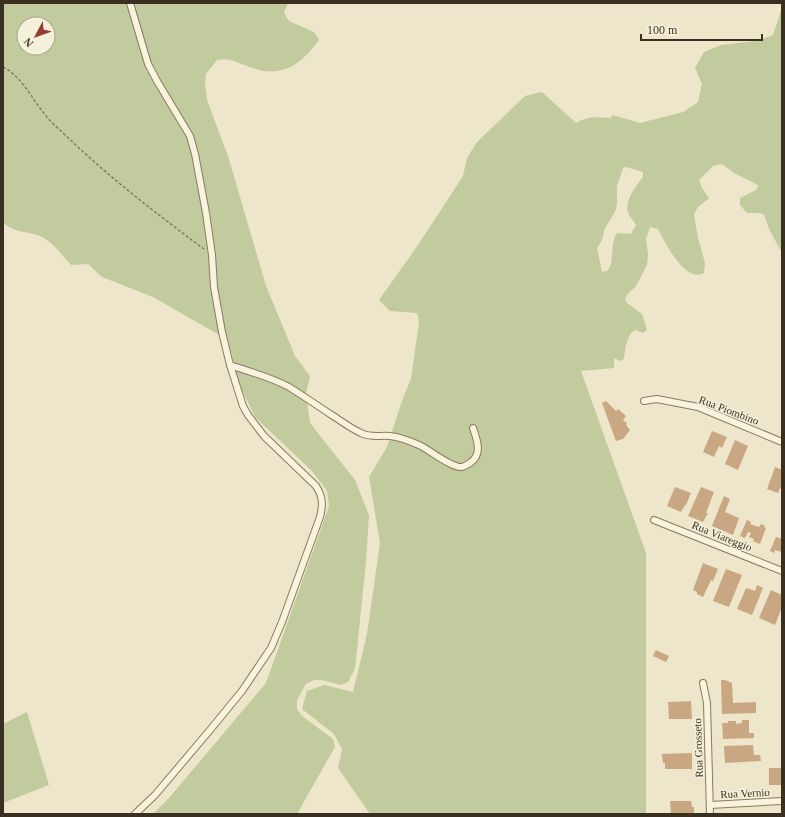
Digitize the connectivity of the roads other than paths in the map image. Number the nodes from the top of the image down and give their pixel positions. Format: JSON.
{"nodes":[{"id":1,"x":130,"y":3,"type":"edge"},
{"id":2,"x":230,"y":365,"type":"junction"},
{"id":3,"x":644,"y":401,"type":"dead end"},
{"id":4,"x":473,"y":428,"type":"dead end"},
{"id":5,"x":782,"y":442,"type":"edge"},
{"id":6,"x":654,"y":520,"type":"dead end"},
{"id":7,"x":782,"y":571,"type":"edge"},
{"id":8,"x":703,"y":683,"type":"dead end"},
{"id":9,"x":782,"y":802,"type":"edge"},
{"id":10,"x":710,"y":805,"type":"junction"},
{"id":11,"x":135,"y":814,"type":"edge"},
{"id":12,"x":710,"y":814,"type":"edge"}],
"edges":[{"from":1,"to":2,"type":"street"},
{"from":2,"to":4,"type":"street"},
{"from":2,"to":11,"type":"street"},
{"from":3,"to":5,"type":"street","name":"Rua Piombino"},
{"from":6,"to":7,"type":"street","name":"Rua Viareggio"},
{"from":8,"to":10,"type":"street","name":"Rua Grosseto"},
{"from":9,"to":10,"type":"street","name":"Rua Vernio"},
{"from":10,"to":12,"type":"street","name":"Rua Grosseto"}]}
